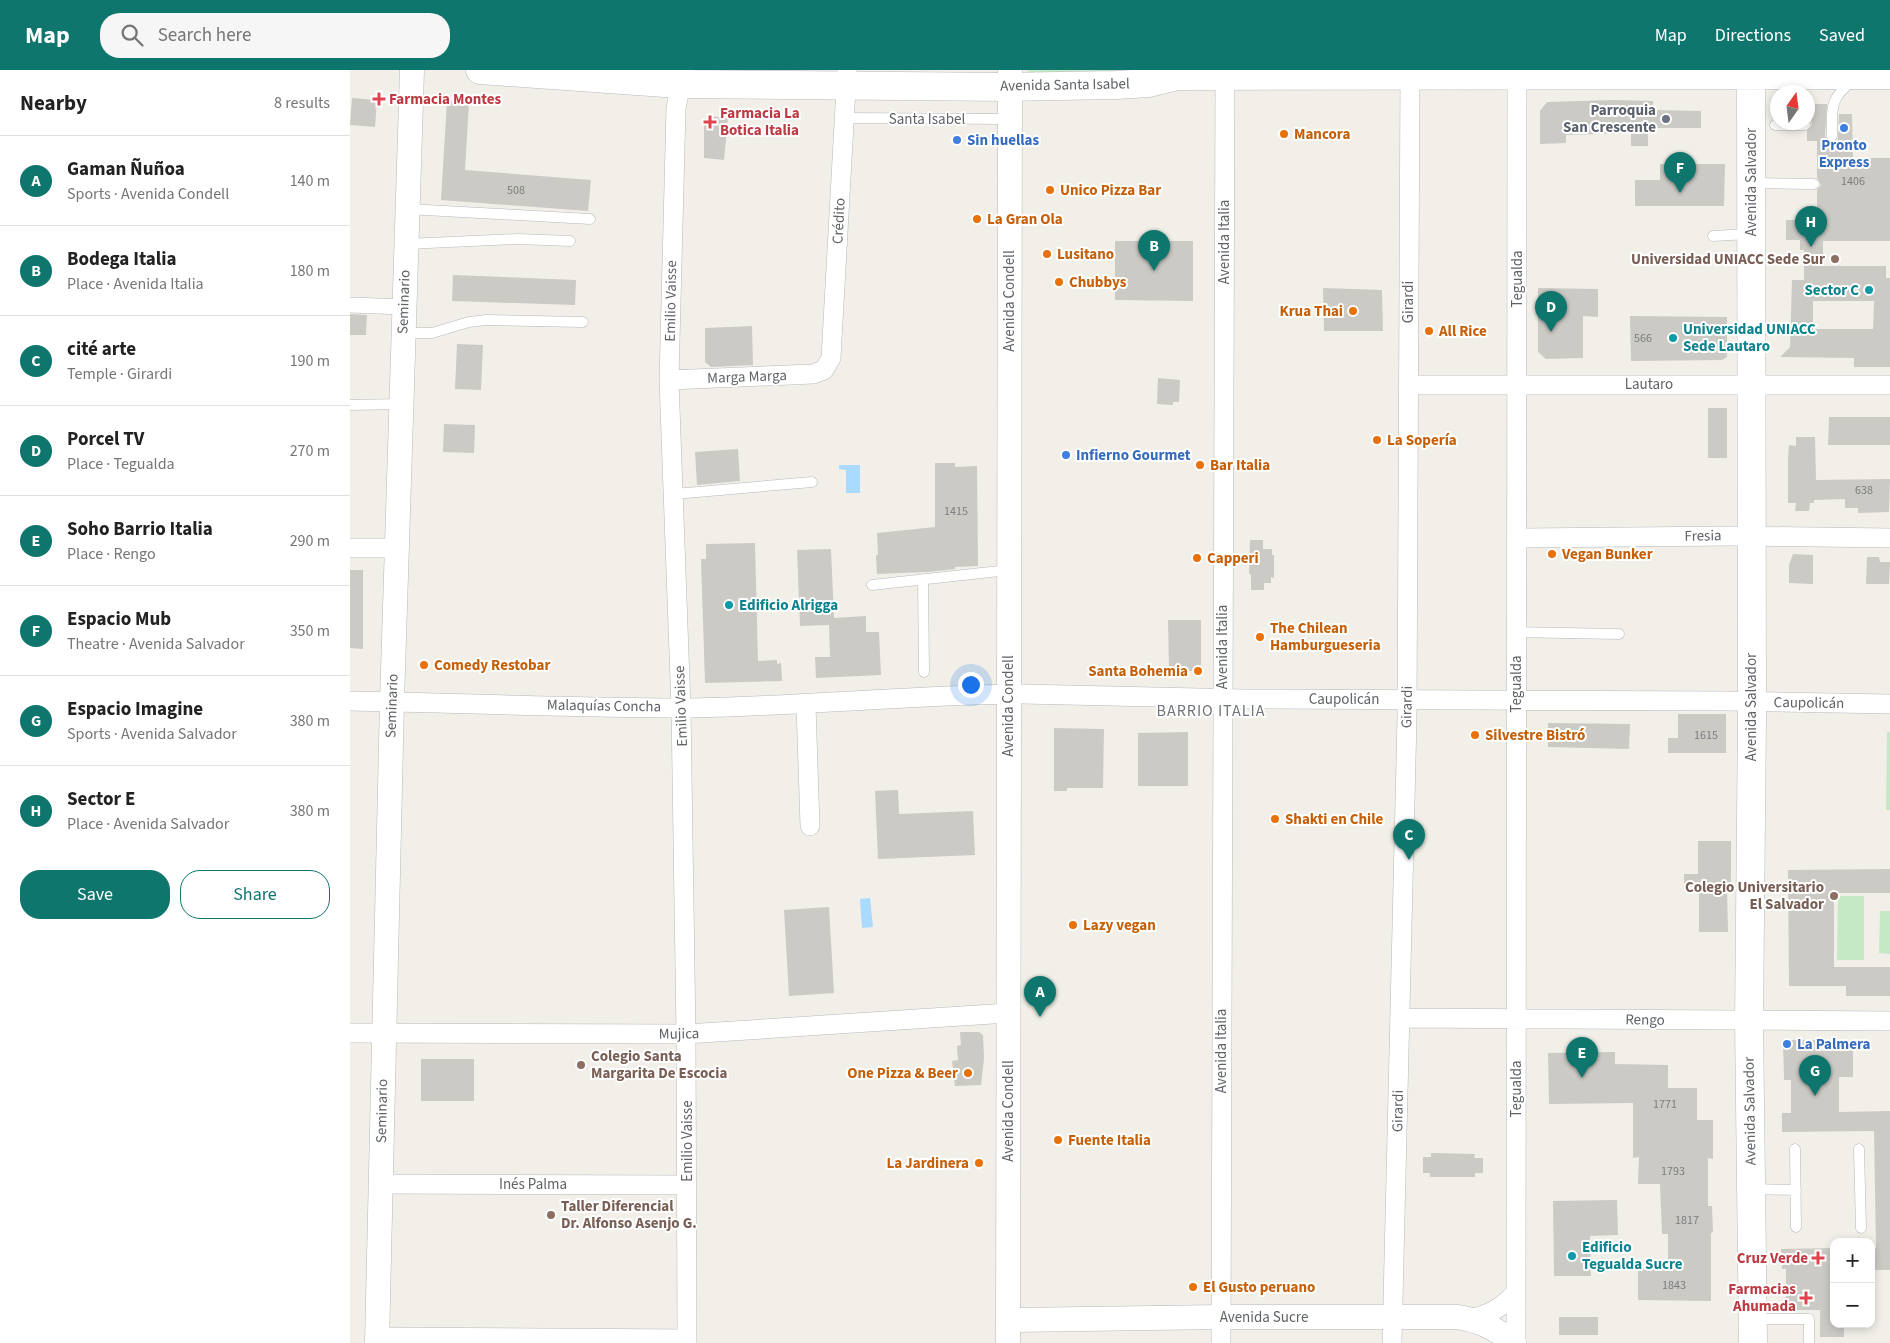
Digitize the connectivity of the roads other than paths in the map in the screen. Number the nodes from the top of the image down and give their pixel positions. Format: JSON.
{"nodes":[{"id":1,"x":412,"y":70,"type":"edge"},
{"id":2,"x":480,"y":70,"type":"edge"},
{"id":3,"x":1148,"y":70,"type":"edge"},
{"id":4,"x":1751,"y":72,"type":"edge"},
{"id":5,"x":1225,"y":73,"type":"edge"},
{"id":6,"x":1410,"y":73,"type":"edge"},
{"id":7,"x":1517,"y":75,"type":"junction"},
{"id":8,"x":1857,"y":75,"type":"junction"},
{"id":9,"x":1890,"y":75,"type":"edge"},
{"id":10,"x":1178,"y":76,"type":"junction"},
{"id":11,"x":682,"y":77,"type":"edge"},
{"id":12,"x":847,"y":77,"type":"edge"},
{"id":13,"x":1009,"y":78,"type":"edge"},
{"id":14,"x":844,"y":118,"type":"junction"},
{"id":15,"x":1009,"y":119,"type":"junction"},
{"id":16,"x":1768,"y":124,"type":"edge"},
{"id":17,"x":1831,"y":129,"type":"dead end"},
{"id":18,"x":1751,"y":183,"type":"junction"},
{"id":19,"x":1814,"y":184,"type":"dead end"},
{"id":20,"x":407,"y":209,"type":"junction"},
{"id":21,"x":590,"y":219,"type":"dead end"},
{"id":22,"x":1752,"y":234,"type":"junction"},
{"id":23,"x":1713,"y":236,"type":"dead end"},
{"id":24,"x":570,"y":241,"type":"dead end"},
{"id":25,"x":406,"y":244,"type":"junction"},
{"id":26,"x":350,"y":305,"type":"edge"},
{"id":27,"x":404,"y":307,"type":"junction"},
{"id":28,"x":584,"y":322,"type":"dead end"},
{"id":29,"x":403,"y":333,"type":"junction"},
{"id":30,"x":824,"y":370,"type":"joint"},
{"id":31,"x":669,"y":380,"type":"junction"},
{"id":32,"x":1517,"y":384,"type":"junction"},
{"id":33,"x":1752,"y":384,"type":"junction"},
{"id":34,"x":1408,"y":385,"type":"junction"},
{"id":35,"x":1890,"y":385,"type":"edge"},
{"id":36,"x":401,"y":404,"type":"junction"},
{"id":37,"x":350,"y":405,"type":"edge"},
{"id":38,"x":812,"y":482,"type":"dead end"},
{"id":39,"x":674,"y":494,"type":"junction"},
{"id":40,"x":1752,"y":536,"type":"junction"},
{"id":41,"x":1517,"y":538,"type":"junction"},
{"id":42,"x":1890,"y":538,"type":"edge"},
{"id":43,"x":350,"y":548,"type":"edge"},
{"id":44,"x":397,"y":548,"type":"junction"},
{"id":45,"x":1009,"y":570,"type":"junction"},
{"id":46,"x":923,"y":579,"type":"junction"},
{"id":47,"x":872,"y":585,"type":"dead end"},
{"id":48,"x":1516,"y":632,"type":"junction"},
{"id":49,"x":1619,"y":634,"type":"dead end"},
{"id":50,"x":924,"y":672,"type":"dead end"},
{"id":51,"x":1008,"y":694,"type":"junction"},
{"id":52,"x":1222,"y":697,"type":"junction"},
{"id":53,"x":1407,"y":699,"type":"junction"},
{"id":54,"x":1516,"y":700,"type":"junction"},
{"id":55,"x":350,"y":701,"type":"edge"},
{"id":56,"x":1752,"y":701,"type":"junction"},
{"id":57,"x":392,"y":702,"type":"junction"},
{"id":58,"x":1890,"y":704,"type":"edge"},
{"id":59,"x":806,"y":705,"type":"junction"},
{"id":60,"x":681,"y":708,"type":"junction"},
{"id":61,"x":810,"y":826,"type":"dead end"},
{"id":62,"x":1008,"y":1013,"type":"junction"},
{"id":63,"x":1400,"y":1018,"type":"junction"},
{"id":64,"x":1516,"y":1018,"type":"junction"},
{"id":65,"x":1749,"y":1021,"type":"junction"},
{"id":66,"x":1890,"y":1021,"type":"edge"},
{"id":67,"x":350,"y":1033,"type":"edge"},
{"id":68,"x":384,"y":1034,"type":"junction"},
{"id":69,"x":686,"y":1034,"type":"junction"},
{"id":70,"x":1795,"y":1149,"type":"dead end"},
{"id":71,"x":1859,"y":1149,"type":"dead end"},
{"id":72,"x":380,"y":1184,"type":"junction"},
{"id":73,"x":687,"y":1185,"type":"junction"},
{"id":74,"x":1751,"y":1189,"type":"junction"},
{"id":75,"x":1796,"y":1190,"type":"junction"},
{"id":76,"x":1796,"y":1227,"type":"dead end"},
{"id":77,"x":1861,"y":1228,"type":"dead end"},
{"id":78,"x":1516,"y":1292,"type":"junction"},
{"id":79,"x":1221,"y":1317,"type":"junction"},
{"id":80,"x":1394,"y":1317,"type":"junction"},
{"id":81,"x":1468,"y":1319,"type":"junction"},
{"id":82,"x":1008,"y":1320,"type":"junction"},
{"id":83,"x":1753,"y":1331,"type":"edge"},
{"id":84,"x":377,"y":1340,"type":"edge"},
{"id":85,"x":687,"y":1341,"type":"edge"},
{"id":86,"x":1008,"y":1343,"type":"edge"},
{"id":87,"x":1221,"y":1343,"type":"edge"},
{"id":88,"x":1392,"y":1343,"type":"edge"},
{"id":89,"x":1515,"y":1343,"type":"edge"},
{"id":90,"x":1809,"y":1343,"type":"edge"}],
"edges":[{"from":1,"to":20,"type":"street","name":"Seminario"},
{"from":2,"to":11,"type":"main road","name":"Avenida Santa Isabel"},
{"from":3,"to":10,"type":"street"},
{"from":4,"to":7,"type":"main road","name":"Avenida Santa Isabel"},
{"from":4,"to":8,"type":"main road","name":"Avenida Santa Isabel"},
{"from":4,"to":16,"type":"main road","name":"Avenida Salvador"},
{"from":5,"to":6,"type":"main road","name":"Avenida Santa Isabel"},
{"from":5,"to":10,"type":"main road","name":"Avenida Santa Isabel"},
{"from":5,"to":52,"type":"street","name":"Avenida Italia"},
{"from":6,"to":7,"type":"main road","name":"Avenida Santa Isabel"},
{"from":6,"to":34,"type":"street","name":"Girardi"},
{"from":7,"to":32,"type":"street","name":"Tegualda"},
{"from":8,"to":9,"type":"main road","name":"Avenida Santa Isabel"},
{"from":8,"to":17,"type":"lane"},
{"from":10,"to":13,"type":"main road","name":"Avenida Santa Isabel"},
{"from":11,"to":12,"type":"main road","name":"Avenida Santa Isabel"},
{"from":11,"to":31,"type":"street","name":"Emilio Vaisse"},
{"from":12,"to":13,"type":"main road","name":"Avenida Santa Isabel"},
{"from":12,"to":14,"type":"street","name":"Crédito"},
{"from":13,"to":15,"type":"street","name":"Avenida Condell"},
{"from":14,"to":15,"type":"lane","name":"Santa Isabel"},
{"from":14,"to":30,"type":"street","name":"Crédito"},
{"from":15,"to":45,"type":"street","name":"Avenida Condell"},
{"from":16,"to":18,"type":"main road","name":"Avenida Salvador"},
{"from":18,"to":19,"type":"lane"},
{"from":18,"to":22,"type":"main road","name":"Avenida Salvador"},
{"from":20,"to":21,"type":"lane"},
{"from":20,"to":25,"type":"street","name":"Seminario"},
{"from":22,"to":23,"type":"lane"},
{"from":22,"to":33,"type":"main road","name":"Avenida Salvador"},
{"from":24,"to":25,"type":"lane"},
{"from":25,"to":27,"type":"street","name":"Seminario"},
{"from":26,"to":27,"type":"street"},
{"from":27,"to":29,"type":"street","name":"Seminario"},
{"from":28,"to":29,"type":"lane"},
{"from":29,"to":36,"type":"street","name":"Seminario"},
{"from":30,"to":31,"type":"street","name":"Marga Marga"},
{"from":31,"to":39,"type":"street","name":"Emilio Vaisse"},
{"from":32,"to":33,"type":"street","name":"Lautaro"},
{"from":32,"to":34,"type":"street","name":"Lautaro"},
{"from":32,"to":41,"type":"street","name":"Tegualda"},
{"from":33,"to":35,"type":"street","name":"Lautaro"},
{"from":33,"to":40,"type":"main road","name":"Avenida Salvador"},
{"from":34,"to":53,"type":"street","name":"Girardi"},
{"from":36,"to":37,"type":"lane"},
{"from":36,"to":44,"type":"street","name":"Seminario"},
{"from":38,"to":39,"type":"lane"},
{"from":39,"to":60,"type":"street","name":"Emilio Vaisse"},
{"from":40,"to":41,"type":"street","name":"Fresia"},
{"from":40,"to":42,"type":"street","name":"Fresia"},
{"from":40,"to":56,"type":"main road","name":"Avenida Salvador"},
{"from":41,"to":48,"type":"street","name":"Tegualda"},
{"from":43,"to":44,"type":"street"},
{"from":44,"to":57,"type":"street","name":"Seminario"},
{"from":45,"to":46,"type":"lane"},
{"from":45,"to":51,"type":"street","name":"Avenida Condell"},
{"from":46,"to":47,"type":"lane"},
{"from":46,"to":50,"type":"lane"},
{"from":48,"to":49,"type":"lane"},
{"from":48,"to":54,"type":"street","name":"Tegualda"},
{"from":51,"to":52,"type":"street","name":"Caupolicán"},
{"from":51,"to":59,"type":"street","name":"Malaquías Concha"},
{"from":51,"to":62,"type":"street","name":"Avenida Condell"},
{"from":52,"to":53,"type":"street","name":"Caupolicán"},
{"from":52,"to":79,"type":"street","name":"Avenida Italia"},
{"from":53,"to":54,"type":"street","name":"Caupolicán"},
{"from":53,"to":63,"type":"street","name":"Girardi"},
{"from":54,"to":56,"type":"street","name":"Caupolicán"},
{"from":54,"to":64,"type":"street","name":"Tegualda"},
{"from":55,"to":57,"type":"street","name":"Malaquías Concha"},
{"from":56,"to":58,"type":"street","name":"Caupolicán"},
{"from":56,"to":65,"type":"main road","name":"Avenida Salvador"},
{"from":57,"to":60,"type":"street","name":"Malaquías Concha"},
{"from":57,"to":68,"type":"street","name":"Seminario"},
{"from":59,"to":60,"type":"street","name":"Malaquías Concha"},
{"from":59,"to":61,"type":"street"},
{"from":60,"to":69,"type":"street","name":"Emilio Vaisse"},
{"from":62,"to":69,"type":"street","name":"Mujica"},
{"from":62,"to":82,"type":"street","name":"Avenida Condell"},
{"from":63,"to":64,"type":"street","name":"Rengo"},
{"from":63,"to":80,"type":"street","name":"Girardi"},
{"from":64,"to":65,"type":"street","name":"Rengo"},
{"from":64,"to":78,"type":"street","name":"Tegualda"},
{"from":65,"to":66,"type":"street","name":"Rengo"},
{"from":65,"to":74,"type":"main road","name":"Avenida Salvador"},
{"from":67,"to":68,"type":"street","name":"Mujica"},
{"from":68,"to":69,"type":"street","name":"Mujica"},
{"from":68,"to":72,"type":"street","name":"Seminario"},
{"from":69,"to":73,"type":"street","name":"Emilio Vaisse"},
{"from":70,"to":75,"type":"lane"},
{"from":71,"to":77,"type":"lane"},
{"from":72,"to":73,"type":"street","name":"Inés Palma"},
{"from":72,"to":84,"type":"street","name":"Seminario"},
{"from":73,"to":85,"type":"street","name":"Emilio Vaisse"},
{"from":74,"to":75,"type":"lane"},
{"from":74,"to":83,"type":"main road","name":"Avenida Salvador"},
{"from":75,"to":76,"type":"lane"},
{"from":78,"to":81,"type":"street"},
{"from":78,"to":89,"type":"street","name":"Tegualda"},
{"from":79,"to":80,"type":"street","name":"Avenida Sucre"},
{"from":79,"to":82,"type":"street","name":"Avenida Sucre"},
{"from":79,"to":87,"type":"street","name":"Avenida Italia"},
{"from":80,"to":81,"type":"street","name":"Avenida Sucre"},
{"from":80,"to":88,"type":"street","name":"Girardi"},
{"from":81,"to":89,"type":"street","name":"Avenida Sucre"},
{"from":82,"to":86,"type":"street","name":"Avenida Condell"},
{"from":83,"to":90,"type":"lane"},
{"from":84,"to":85,"type":"street"}]}
